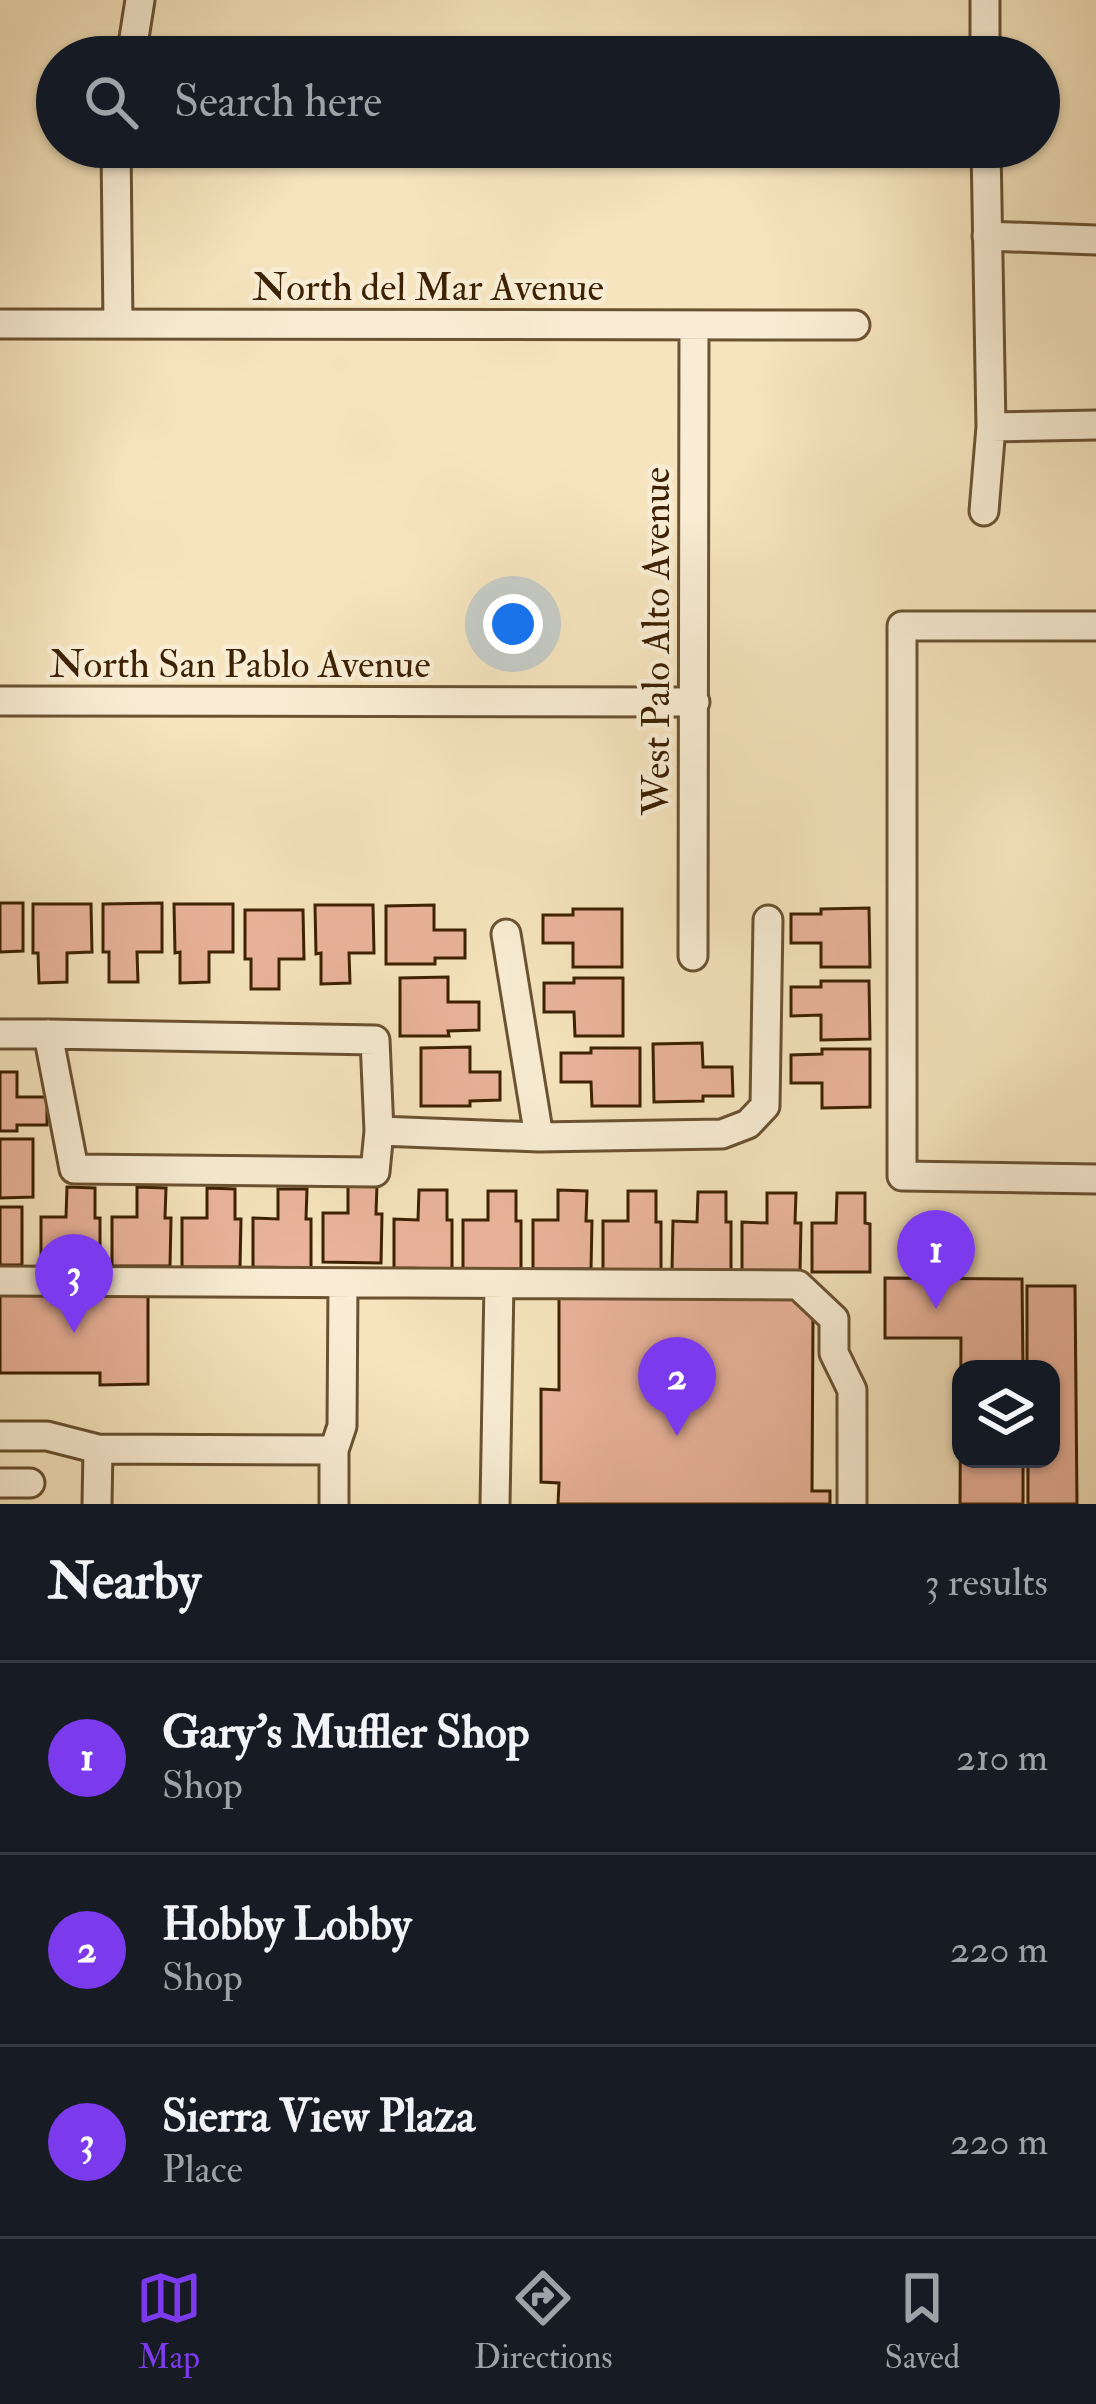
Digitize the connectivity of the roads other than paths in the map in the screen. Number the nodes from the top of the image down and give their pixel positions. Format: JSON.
{"nodes":[{"id":1,"x":140,"y":0,"type":"edge"},
{"id":2,"x":985,"y":0,"type":"edge"},
{"id":3,"x":134,"y":36,"type":"edge"},
{"id":4,"x":986,"y":36,"type":"edge"},
{"id":5,"x":116,"y":168,"type":"edge"},
{"id":6,"x":986,"y":168,"type":"edge"},
{"id":7,"x":987,"y":236,"type":"junction"},
{"id":8,"x":1096,"y":239,"type":"edge"},
{"id":9,"x":0,"y":324,"type":"edge"},
{"id":10,"x":118,"y":324,"type":"junction"},
{"id":11,"x":694,"y":326,"type":"junction"},
{"id":12,"x":856,"y":326,"type":"dead end"},
{"id":13,"x":1096,"y":425,"type":"edge"},
{"id":14,"x":991,"y":428,"type":"junction"},
{"id":15,"x":984,"y":511,"type":"dead end"},
{"id":16,"x":1096,"y":626,"type":"edge"},
{"id":17,"x":0,"y":701,"type":"edge"},
{"id":18,"x":695,"y":702,"type":"junction"},
{"id":19,"x":768,"y":920,"type":"dead end"},
{"id":20,"x":506,"y":934,"type":"dead end"},
{"id":21,"x":693,"y":956,"type":"dead end"},
{"id":22,"x":0,"y":1034,"type":"edge"},
{"id":23,"x":48,"y":1034,"type":"junction"},
{"id":24,"x":379,"y":1131,"type":"junction"},
{"id":25,"x":539,"y":1137,"type":"junction"},
{"id":26,"x":1096,"y":1179,"type":"edge"},
{"id":27,"x":0,"y":1281,"type":"edge"},
{"id":28,"x":343,"y":1283,"type":"junction"},
{"id":29,"x":499,"y":1284,"type":"junction"},
{"id":30,"x":0,"y":1436,"type":"edge"},
{"id":31,"x":98,"y":1449,"type":"junction"},
{"id":32,"x":334,"y":1450,"type":"junction"},
{"id":33,"x":0,"y":1483,"type":"edge"},
{"id":34,"x":30,"y":1483,"type":"dead end"},
{"id":35,"x":98,"y":1504,"type":"edge"},
{"id":36,"x":334,"y":1504,"type":"edge"},
{"id":37,"x":495,"y":1504,"type":"edge"},
{"id":38,"x":852,"y":1504,"type":"edge"}],
"edges":[{"from":1,"to":3,"type":"street"},
{"from":2,"to":4,"type":"street"},
{"from":5,"to":10,"type":"street"},
{"from":6,"to":7,"type":"street"},
{"from":7,"to":8,"type":"street"},
{"from":7,"to":14,"type":"street"},
{"from":9,"to":10,"type":"street","name":"North del Mar Avenue"},
{"from":10,"to":11,"type":"street","name":"North del Mar Avenue"},
{"from":11,"to":12,"type":"street","name":"North del Mar Avenue"},
{"from":11,"to":18,"type":"street","name":"West Palo Alto Avenue"},
{"from":13,"to":14,"type":"street"},
{"from":14,"to":15,"type":"street"},
{"from":16,"to":26,"type":"street"},
{"from":17,"to":18,"type":"street","name":"North San Pablo Avenue"},
{"from":18,"to":21,"type":"street","name":"West Palo Alto Avenue"},
{"from":19,"to":25,"type":"street"},
{"from":20,"to":25,"type":"street"},
{"from":22,"to":23,"type":"street"},
{"from":23,"to":24,"type":"street"},
{"from":23,"to":24,"type":"street"},
{"from":24,"to":25,"type":"street"},
{"from":27,"to":28,"type":"street"},
{"from":28,"to":29,"type":"street"},
{"from":28,"to":32,"type":"street"},
{"from":29,"to":37,"type":"street"},
{"from":29,"to":38,"type":"street"},
{"from":30,"to":31,"type":"street"},
{"from":31,"to":32,"type":"street"},
{"from":31,"to":35,"type":"street"},
{"from":32,"to":36,"type":"street"},
{"from":33,"to":34,"type":"street"}]}
